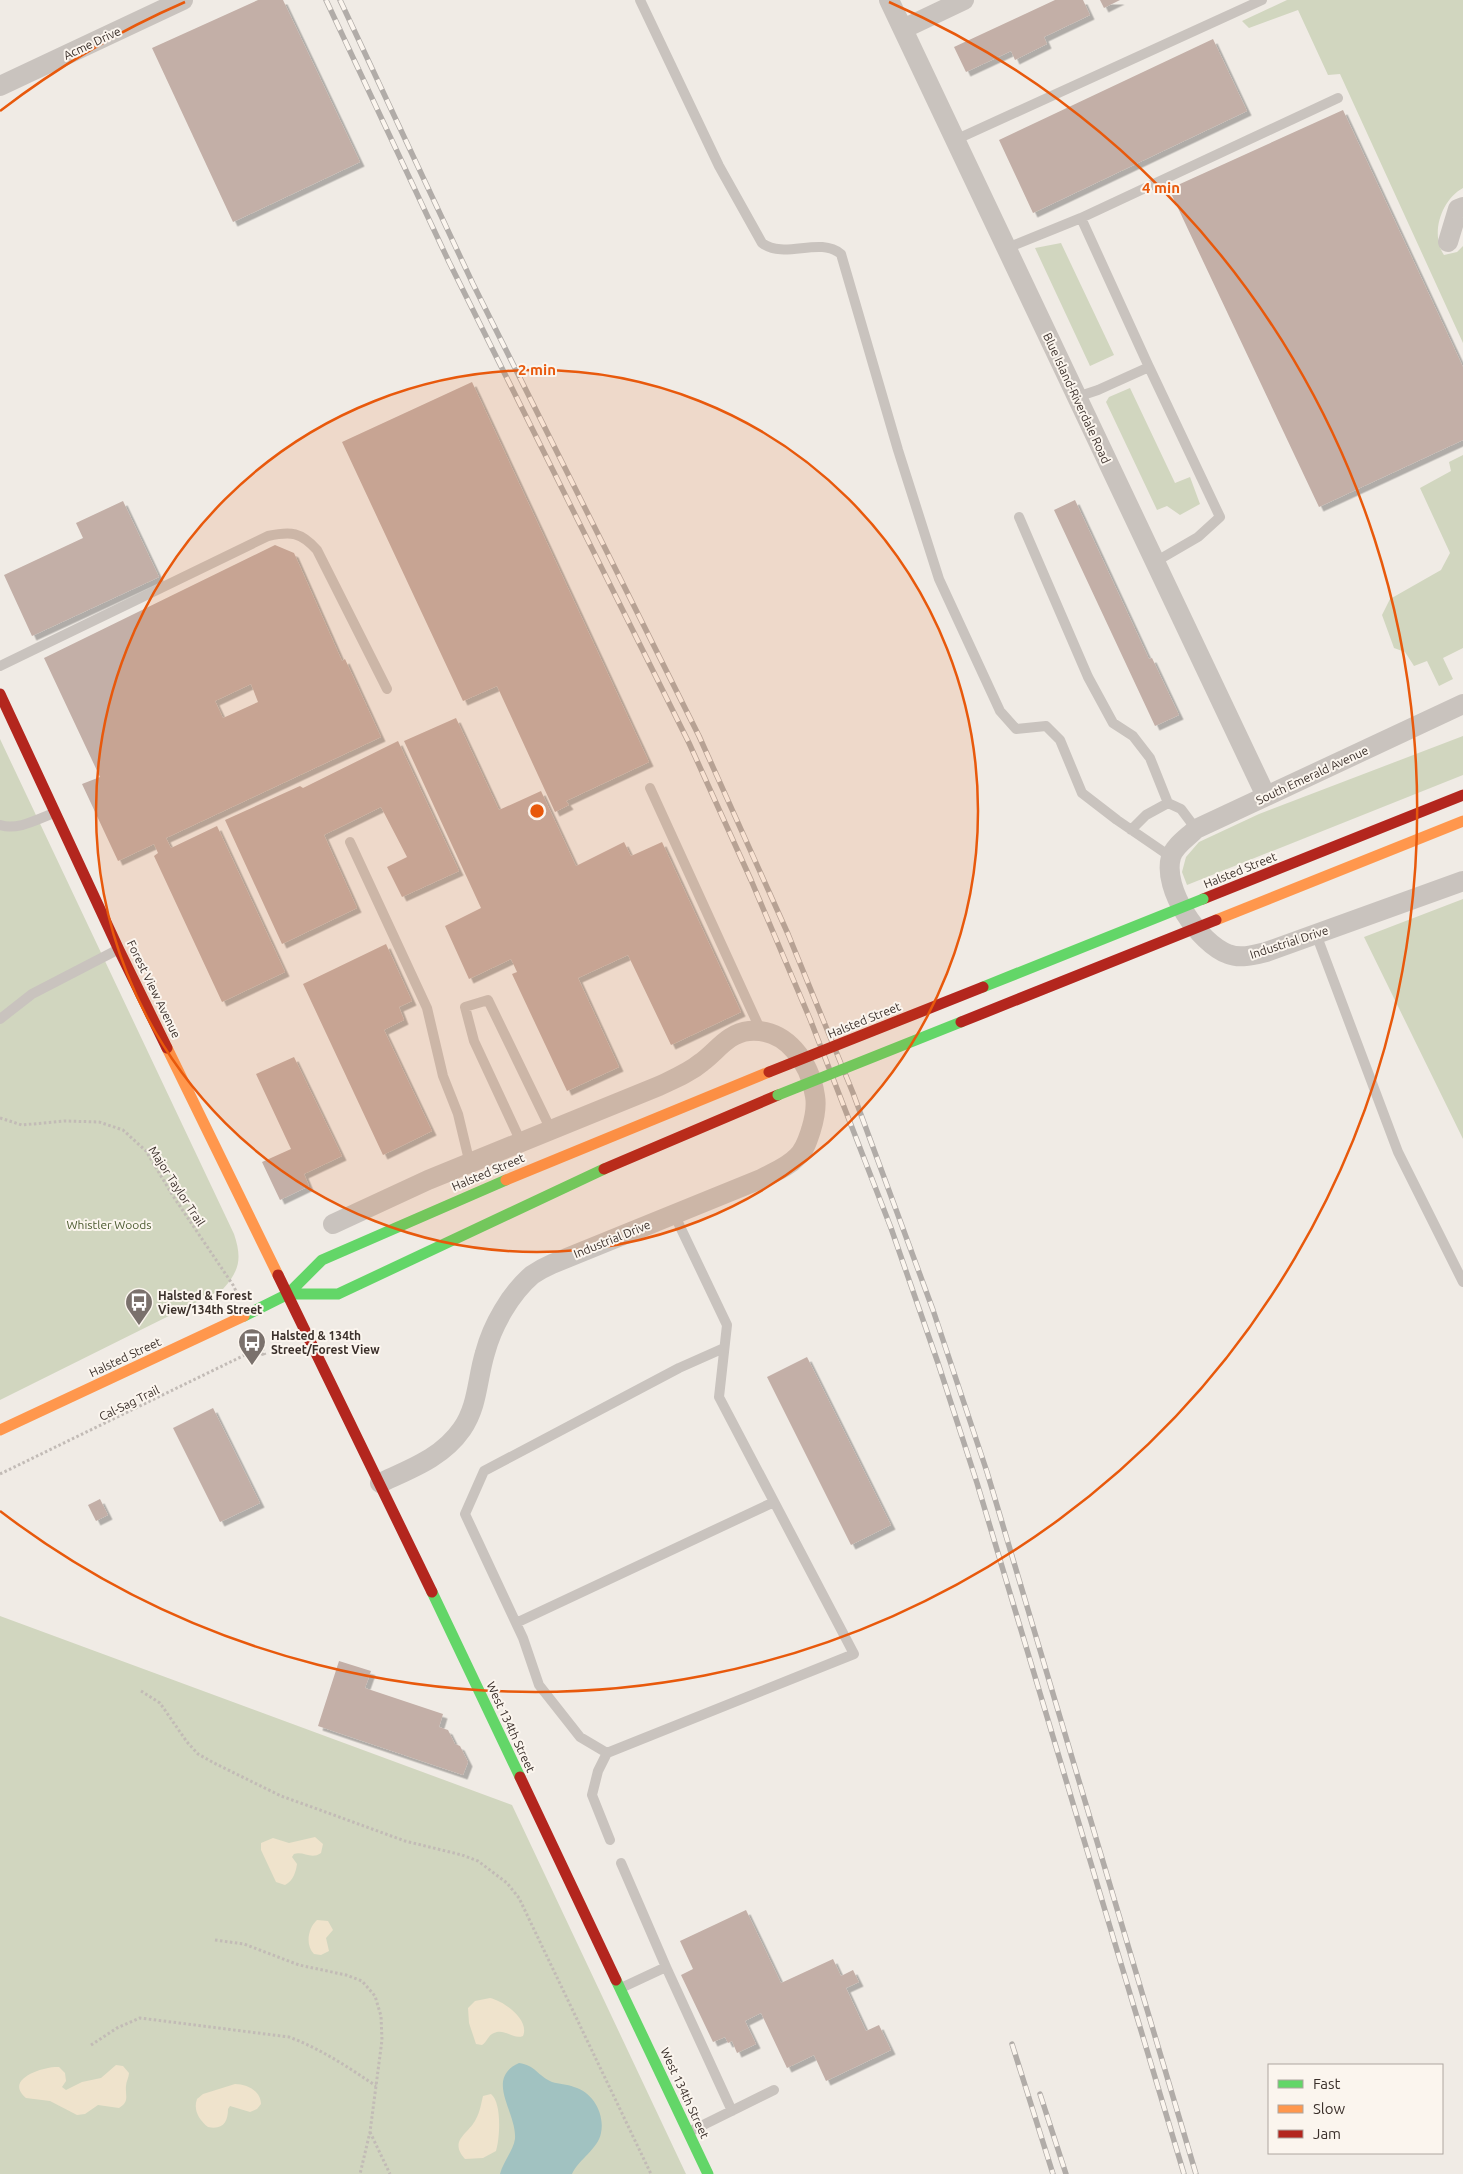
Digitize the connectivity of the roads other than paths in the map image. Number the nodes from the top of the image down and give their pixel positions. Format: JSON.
{"nodes":[{"id":1,"x":183,"y":0,"type":"edge"},
{"id":2,"x":640,"y":0,"type":"edge"},
{"id":3,"x":889,"y":0,"type":"edge"},
{"id":4,"x":964,"y":0,"type":"edge"},
{"id":5,"x":1262,"y":0,"type":"edge"},
{"id":6,"x":903,"y":29,"type":"junction"},
{"id":7,"x":0,"y":86,"type":"edge"},
{"id":8,"x":1338,"y":98,"type":"dead end"},
{"id":9,"x":955,"y":140,"type":"junction"},
{"id":10,"x":1463,"y":207,"type":"edge"},
{"id":11,"x":1081,"y":218,"type":"junction"},
{"id":12,"x":1448,"y":242,"type":"dead end"},
{"id":13,"x":1007,"y":248,"type":"junction"},
{"id":14,"x":1149,"y":367,"type":"junction"},
{"id":15,"x":1077,"y":396,"type":"junction"},
{"id":16,"x":1019,"y":517,"type":"dead end"},
{"id":17,"x":1155,"y":562,"type":"junction"},
{"id":18,"x":0,"y":666,"type":"edge"},
{"id":19,"x":387,"y":689,"type":"dead end"},
{"id":20,"x":0,"y":694,"type":"edge"},
{"id":21,"x":1463,"y":704,"type":"edge"},
{"id":22,"x":650,"y":788,"type":"dead end"},
{"id":23,"x":1463,"y":795,"type":"edge"},
{"id":24,"x":1266,"y":796,"type":"junction"},
{"id":25,"x":1168,"y":803,"type":"junction"},
{"id":26,"x":55,"y":813,"type":"junction"},
{"id":27,"x":1463,"y":821,"type":"edge"},
{"id":28,"x":0,"y":825,"type":"edge"},
{"id":29,"x":1196,"y":829,"type":"junction"},
{"id":30,"x":1131,"y":830,"type":"junction"},
{"id":31,"x":350,"y":842,"type":"dead end"},
{"id":32,"x":1171,"y":857,"type":"junction"},
{"id":33,"x":1463,"y":881,"type":"edge"},
{"id":34,"x":1316,"y":934,"type":"junction"},
{"id":35,"x":119,"y":950,"type":"junction"},
{"id":36,"x":0,"y":1019,"type":"edge"},
{"id":37,"x":761,"y":1031,"type":"junction"},
{"id":38,"x":551,"y":1130,"type":"junction"},
{"id":39,"x":522,"y":1142,"type":"junction"},
{"id":40,"x":470,"y":1164,"type":"junction"},
{"id":41,"x":674,"y":1214,"type":"junction"},
{"id":42,"x":333,"y":1224,"type":"dead end"},
{"id":43,"x":1463,"y":1282,"type":"edge"},
{"id":44,"x":288,"y":1294,"type":"junction"},
{"id":45,"x":724,"y":1348,"type":"junction"},
{"id":46,"x":0,"y":1430,"type":"edge"},
{"id":47,"x":380,"y":1483,"type":"junction"},
{"id":48,"x":774,"y":1502,"type":"junction"},
{"id":49,"x":516,"y":1623,"type":"junction"},
{"id":50,"x":608,"y":1753,"type":"junction"},
{"id":51,"x":610,"y":1840,"type":"dead end"},
{"id":52,"x":621,"y":1863,"type":"dead end"},
{"id":53,"x":666,"y":1967,"type":"junction"},
{"id":54,"x":620,"y":1988,"type":"junction"},
{"id":55,"x":774,"y":2090,"type":"dead end"},
{"id":56,"x":732,"y":2111,"type":"junction"},
{"id":57,"x":688,"y":2132,"type":"junction"},
{"id":58,"x":708,"y":2174,"type":"edge"}],
"edges":[{"from":1,"to":7,"type":"street","name":"Acme Drive"},
{"from":2,"to":30,"type":"lane"},
{"from":3,"to":6,"type":"street","name":"Blue Island-Riverdale Road"},
{"from":4,"to":6,"type":"street"},
{"from":5,"to":9,"type":"lane"},
{"from":6,"to":9,"type":"street","name":"Blue Island-Riverdale Road"},
{"from":8,"to":11,"type":"lane"},
{"from":9,"to":13,"type":"street","name":"Blue Island-Riverdale Road"},
{"from":10,"to":12,"type":"street"},
{"from":11,"to":13,"type":"lane"},
{"from":11,"to":14,"type":"lane"},
{"from":13,"to":15,"type":"street","name":"Blue Island-Riverdale Road"},
{"from":14,"to":15,"type":"lane"},
{"from":14,"to":17,"type":"lane"},
{"from":15,"to":17,"type":"street","name":"Blue Island-Riverdale Road"},
{"from":16,"to":25,"type":"lane"},
{"from":17,"to":24,"type":"street","name":"Blue Island-Riverdale Road"},
{"from":18,"to":19,"type":"lane"},
{"from":20,"to":26,"type":"main road","name":"Forest View Avenue"},
{"from":21,"to":24,"type":"street","name":"South Emerald Avenue"},
{"from":22,"to":37,"type":"lane"},
{"from":23,"to":44,"type":"main road","name":"Halsted Street","bridge":true},
{"from":24,"to":29,"type":"street","name":"South Emerald Avenue"},
{"from":25,"to":29,"type":"lane"},
{"from":25,"to":30,"type":"lane"},
{"from":26,"to":28,"type":"lane"},
{"from":26,"to":35,"type":"main road","name":"Forest View Avenue"},
{"from":27,"to":44,"type":"main road","name":"Halsted Street","bridge":true},
{"from":29,"to":32,"type":"street","name":"South Emerald Avenue"},
{"from":30,"to":32,"type":"lane"},
{"from":31,"to":40,"type":"lane"},
{"from":32,"to":34,"type":"street","name":"Industrial Drive"},
{"from":33,"to":34,"type":"street","name":"Industrial Drive"},
{"from":34,"to":43,"type":"lane"},
{"from":35,"to":36,"type":"lane"},
{"from":35,"to":44,"type":"main road","name":"Forest View Avenue"},
{"from":37,"to":38,"type":"street"},
{"from":37,"to":41,"type":"street","name":"Industrial Drive"},
{"from":38,"to":39,"type":"street"},
{"from":38,"to":39,"type":"lane"},
{"from":39,"to":40,"type":"street"},
{"from":40,"to":42,"type":"street"},
{"from":41,"to":45,"type":"lane"},
{"from":41,"to":47,"type":"street","name":"Industrial Drive"},
{"from":44,"to":46,"type":"main road","name":"Halsted Street"},
{"from":44,"to":47,"type":"main road","name":"West 134th Street"},
{"from":45,"to":48,"type":"lane"},
{"from":45,"to":49,"type":"lane"},
{"from":47,"to":54,"type":"main road","name":"West 134th Street"},
{"from":48,"to":49,"type":"lane"},
{"from":48,"to":50,"type":"lane"},
{"from":49,"to":50,"type":"lane"},
{"from":50,"to":51,"type":"lane"},
{"from":52,"to":53,"type":"lane"},
{"from":53,"to":54,"type":"lane"},
{"from":53,"to":56,"type":"lane"},
{"from":54,"to":57,"type":"main road","name":"West 134th Street"},
{"from":55,"to":56,"type":"lane"},
{"from":56,"to":57,"type":"lane"},
{"from":57,"to":58,"type":"main road","name":"West 134th Street"}]}
